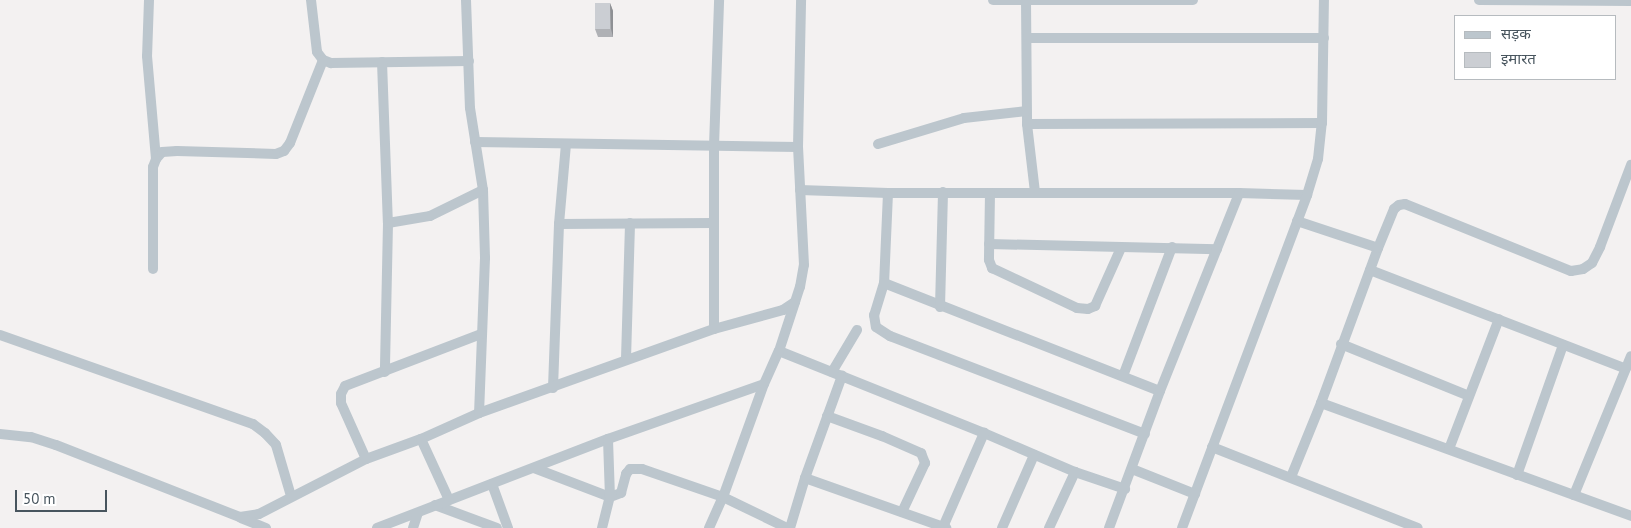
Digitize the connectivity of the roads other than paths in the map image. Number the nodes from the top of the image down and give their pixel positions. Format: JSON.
{"nodes":[{"id":1,"x":149,"y":0,"type":"edge"},
{"id":2,"x":311,"y":0,"type":"edge"},
{"id":3,"x":466,"y":0,"type":"edge"},
{"id":4,"x":719,"y":0,"type":"edge"},
{"id":5,"x":801,"y":0,"type":"edge"},
{"id":6,"x":993,"y":0,"type":"edge"},
{"id":7,"x":1193,"y":0,"type":"edge"},
{"id":8,"x":1324,"y":0,"type":"edge"},
{"id":9,"x":1479,"y":0,"type":"edge"},
{"id":10,"x":1026,"y":1,"type":"edge"},
{"id":11,"x":1149,"y":1,"type":"edge"},
{"id":12,"x":1631,"y":1,"type":"edge"},
{"id":13,"x":1028,"y":38,"type":"junction"},
{"id":14,"x":1324,"y":38,"type":"junction"},
{"id":15,"x":323,"y":60,"type":"junction"},
{"id":16,"x":469,"y":61,"type":"junction"},
{"id":17,"x":382,"y":62,"type":"junction"},
{"id":18,"x":1027,"y":112,"type":"junction"},
{"id":19,"x":1322,"y":123,"type":"junction"},
{"id":20,"x":1027,"y":124,"type":"junction"},
{"id":21,"x":474,"y":142,"type":"junction"},
{"id":22,"x":566,"y":144,"type":"junction"},
{"id":23,"x":878,"y":144,"type":"dead end"},
{"id":24,"x":714,"y":146,"type":"junction"},
{"id":25,"x":798,"y":147,"type":"junction"},
{"id":26,"x":156,"y":159,"type":"junction"},
{"id":27,"x":1631,"y":165,"type":"edge"},
{"id":28,"x":483,"y":190,"type":"junction"},
{"id":29,"x":800,"y":190,"type":"junction"},
{"id":30,"x":888,"y":192,"type":"junction"},
{"id":31,"x":943,"y":192,"type":"junction"},
{"id":32,"x":990,"y":192,"type":"junction"},
{"id":33,"x":1035,"y":192,"type":"junction"},
{"id":34,"x":1239,"y":192,"type":"junction"},
{"id":35,"x":1307,"y":195,"type":"junction"},
{"id":36,"x":1297,"y":221,"type":"junction"},
{"id":37,"x":388,"y":223,"type":"junction"},
{"id":38,"x":630,"y":223,"type":"junction"},
{"id":39,"x":560,"y":224,"type":"junction"},
{"id":40,"x":713,"y":224,"type":"junction"},
{"id":41,"x":990,"y":244,"type":"junction"},
{"id":42,"x":1172,"y":247,"type":"junction"},
{"id":43,"x":1122,"y":248,"type":"junction"},
{"id":44,"x":1378,"y":248,"type":"junction"},
{"id":45,"x":1217,"y":249,"type":"junction"},
{"id":46,"x":153,"y":269,"type":"dead end"},
{"id":47,"x":1370,"y":270,"type":"junction"},
{"id":48,"x":884,"y":283,"type":"junction"},
{"id":49,"x":795,"y":302,"type":"junction"},
{"id":50,"x":940,"y":307,"type":"junction"},
{"id":51,"x":1498,"y":320,"type":"junction"},
{"id":52,"x":714,"y":329,"type":"junction"},
{"id":53,"x":857,"y":330,"type":"dead end"},
{"id":54,"x":481,"y":334,"type":"junction"},
{"id":55,"x":0,"y":335,"type":"edge"},
{"id":56,"x":1341,"y":344,"type":"junction"},
{"id":57,"x":1563,"y":346,"type":"junction"},
{"id":58,"x":779,"y":351,"type":"junction"},
{"id":59,"x":1631,"y":356,"type":"edge"},
{"id":60,"x":626,"y":359,"type":"junction"},
{"id":61,"x":1626,"y":369,"type":"junction"},
{"id":62,"x":385,"y":372,"type":"junction"},
{"id":63,"x":837,"y":374,"type":"junction"},
{"id":64,"x":1123,"y":376,"type":"junction"},
{"id":65,"x":764,"y":384,"type":"junction"},
{"id":66,"x":553,"y":388,"type":"junction"},
{"id":67,"x":1160,"y":391,"type":"junction"},
{"id":68,"x":1469,"y":396,"type":"junction"},
{"id":69,"x":1321,"y":403,"type":"junction"},
{"id":70,"x":479,"y":413,"type":"junction"},
{"id":71,"x":828,"y":416,"type":"junction"},
{"id":72,"x":984,"y":433,"type":"junction"},
{"id":73,"x":0,"y":434,"type":"edge"},
{"id":74,"x":1145,"y":434,"type":"junction"},
{"id":75,"x":421,"y":439,"type":"junction"},
{"id":76,"x":608,"y":440,"type":"junction"},
{"id":77,"x":1212,"y":447,"type":"junction"},
{"id":78,"x":1449,"y":450,"type":"junction"},
{"id":79,"x":1034,"y":455,"type":"junction"},
{"id":80,"x":366,"y":459,"type":"junction"},
{"id":81,"x":534,"y":468,"type":"junction"},
{"id":82,"x":1132,"y":469,"type":"junction"},
{"id":83,"x":1075,"y":472,"type":"junction"},
{"id":84,"x":1517,"y":475,"type":"junction"},
{"id":85,"x":1291,"y":477,"type":"junction"},
{"id":86,"x":805,"y":478,"type":"junction"},
{"id":87,"x":492,"y":484,"type":"junction"},
{"id":88,"x":1125,"y":489,"type":"junction"},
{"id":89,"x":1194,"y":494,"type":"junction"},
{"id":90,"x":1574,"y":495,"type":"junction"},
{"id":91,"x":291,"y":496,"type":"junction"},
{"id":92,"x":610,"y":497,"type":"junction"},
{"id":93,"x":723,"y":497,"type":"junction"},
{"id":94,"x":449,"y":500,"type":"junction"},
{"id":95,"x":435,"y":505,"type":"junction"},
{"id":96,"x":902,"y":512,"type":"junction"},
{"id":97,"x":418,"y":513,"type":"junction"},
{"id":98,"x":1631,"y":516,"type":"edge"},
{"id":99,"x":240,"y":517,"type":"junction"},
{"id":100,"x":945,"y":527,"type":"edge"},
{"id":101,"x":266,"y":528,"type":"edge"},
{"id":102,"x":377,"y":528,"type":"edge"},
{"id":103,"x":413,"y":528,"type":"edge"},
{"id":104,"x":497,"y":528,"type":"edge"},
{"id":105,"x":508,"y":528,"type":"edge"},
{"id":106,"x":602,"y":528,"type":"edge"},
{"id":107,"x":708,"y":528,"type":"edge"},
{"id":108,"x":788,"y":528,"type":"edge"},
{"id":109,"x":1002,"y":528,"type":"edge"},
{"id":110,"x":1049,"y":528,"type":"edge"},
{"id":111,"x":1109,"y":528,"type":"edge"},
{"id":112,"x":1183,"y":528,"type":"edge"},
{"id":113,"x":1418,"y":528,"type":"edge"}],
"edges":[{"from":1,"to":26,"type":"street"},
{"from":2,"to":15,"type":"street"},
{"from":3,"to":16,"type":"street"},
{"from":4,"to":24,"type":"street"},
{"from":5,"to":25,"type":"street"},
{"from":6,"to":10,"type":"street"},
{"from":7,"to":11,"type":"street"},
{"from":8,"to":14,"type":"street"},
{"from":9,"to":12,"type":"street"},
{"from":10,"to":11,"type":"street"},
{"from":10,"to":13,"type":"street"},
{"from":13,"to":14,"type":"street"},
{"from":13,"to":18,"type":"street"},
{"from":14,"to":19,"type":"street"},
{"from":15,"to":17,"type":"street"},
{"from":15,"to":26,"type":"street"},
{"from":16,"to":17,"type":"street"},
{"from":16,"to":21,"type":"street"},
{"from":17,"to":37,"type":"street"},
{"from":18,"to":20,"type":"street"},
{"from":18,"to":23,"type":"street"},
{"from":19,"to":20,"type":"street"},
{"from":19,"to":35,"type":"street"},
{"from":20,"to":33,"type":"street"},
{"from":21,"to":22,"type":"street"},
{"from":21,"to":28,"type":"street"},
{"from":22,"to":24,"type":"street"},
{"from":22,"to":39,"type":"street"},
{"from":24,"to":25,"type":"street"},
{"from":24,"to":40,"type":"street"},
{"from":25,"to":29,"type":"street"},
{"from":26,"to":46,"type":"street"},
{"from":27,"to":44,"type":"street"},
{"from":28,"to":37,"type":"street"},
{"from":28,"to":54,"type":"street"},
{"from":29,"to":30,"type":"street"},
{"from":29,"to":49,"type":"street"},
{"from":30,"to":31,"type":"street"},
{"from":30,"to":48,"type":"street"},
{"from":31,"to":32,"type":"street"},
{"from":31,"to":50,"type":"street"},
{"from":32,"to":33,"type":"street"},
{"from":32,"to":41,"type":"street"},
{"from":33,"to":34,"type":"street"},
{"from":34,"to":35,"type":"street"},
{"from":34,"to":45,"type":"street"},
{"from":35,"to":36,"type":"street"},
{"from":36,"to":44,"type":"street"},
{"from":36,"to":77,"type":"street"},
{"from":37,"to":62,"type":"street"},
{"from":38,"to":39,"type":"street"},
{"from":38,"to":40,"type":"street"},
{"from":38,"to":60,"type":"street"},
{"from":39,"to":66,"type":"street"},
{"from":40,"to":52,"type":"street"},
{"from":41,"to":43,"type":"street"},
{"from":41,"to":43,"type":"street"},
{"from":42,"to":43,"type":"street"},
{"from":42,"to":45,"type":"street"},
{"from":42,"to":64,"type":"street"},
{"from":44,"to":47,"type":"street"},
{"from":45,"to":67,"type":"street"},
{"from":47,"to":51,"type":"street"},
{"from":47,"to":56,"type":"street"},
{"from":48,"to":50,"type":"street"},
{"from":48,"to":74,"type":"street"},
{"from":49,"to":52,"type":"street"},
{"from":49,"to":58,"type":"street"},
{"from":50,"to":64,"type":"street"},
{"from":51,"to":57,"type":"street"},
{"from":51,"to":68,"type":"street"},
{"from":52,"to":60,"type":"street"},
{"from":53,"to":63,"type":"street"},
{"from":54,"to":62,"type":"street"},
{"from":54,"to":70,"type":"street"},
{"from":55,"to":91,"type":"street"},
{"from":56,"to":68,"type":"street"},
{"from":56,"to":69,"type":"street"},
{"from":57,"to":61,"type":"street"},
{"from":57,"to":84,"type":"street"},
{"from":58,"to":63,"type":"street"},
{"from":58,"to":65,"type":"street"},
{"from":59,"to":61,"type":"street"},
{"from":60,"to":66,"type":"street"},
{"from":61,"to":90,"type":"street"},
{"from":62,"to":80,"type":"street"},
{"from":63,"to":71,"type":"street"},
{"from":63,"to":72,"type":"street"},
{"from":64,"to":67,"type":"street"},
{"from":65,"to":76,"type":"street"},
{"from":65,"to":93,"type":"street"},
{"from":66,"to":70,"type":"street"},
{"from":67,"to":74,"type":"street"},
{"from":68,"to":78,"type":"street"},
{"from":69,"to":78,"type":"street"},
{"from":69,"to":85,"type":"street"},
{"from":70,"to":75,"type":"street"},
{"from":71,"to":86,"type":"street"},
{"from":71,"to":96,"type":"street"},
{"from":72,"to":79,"type":"street"},
{"from":72,"to":100,"type":"street"},
{"from":73,"to":99,"type":"street"},
{"from":74,"to":82,"type":"street"},
{"from":75,"to":80,"type":"street"},
{"from":75,"to":94,"type":"street"},
{"from":76,"to":81,"type":"street"},
{"from":76,"to":92,"type":"street"},
{"from":77,"to":85,"type":"street"},
{"from":77,"to":89,"type":"street"},
{"from":78,"to":84,"type":"street"},
{"from":79,"to":83,"type":"street"},
{"from":79,"to":109,"type":"street"},
{"from":80,"to":91,"type":"street"},
{"from":81,"to":87,"type":"street"},
{"from":81,"to":92,"type":"street"},
{"from":82,"to":88,"type":"street"},
{"from":82,"to":89,"type":"street"},
{"from":83,"to":88,"type":"street"},
{"from":83,"to":110,"type":"street"},
{"from":84,"to":90,"type":"street"},
{"from":85,"to":113,"type":"street"},
{"from":86,"to":96,"type":"street"},
{"from":86,"to":108,"type":"street"},
{"from":87,"to":94,"type":"street"},
{"from":87,"to":105,"type":"street"},
{"from":88,"to":111,"type":"street"},
{"from":89,"to":112,"type":"street"},
{"from":90,"to":98,"type":"street"},
{"from":91,"to":99,"type":"street"},
{"from":92,"to":93,"type":"street"},
{"from":92,"to":106,"type":"street"},
{"from":93,"to":107,"type":"street"},
{"from":93,"to":108,"type":"street"},
{"from":94,"to":95,"type":"street"},
{"from":95,"to":97,"type":"street"},
{"from":95,"to":104,"type":"street"},
{"from":96,"to":100,"type":"street"},
{"from":97,"to":102,"type":"street"},
{"from":97,"to":103,"type":"street"},
{"from":99,"to":101,"type":"street"}]}
